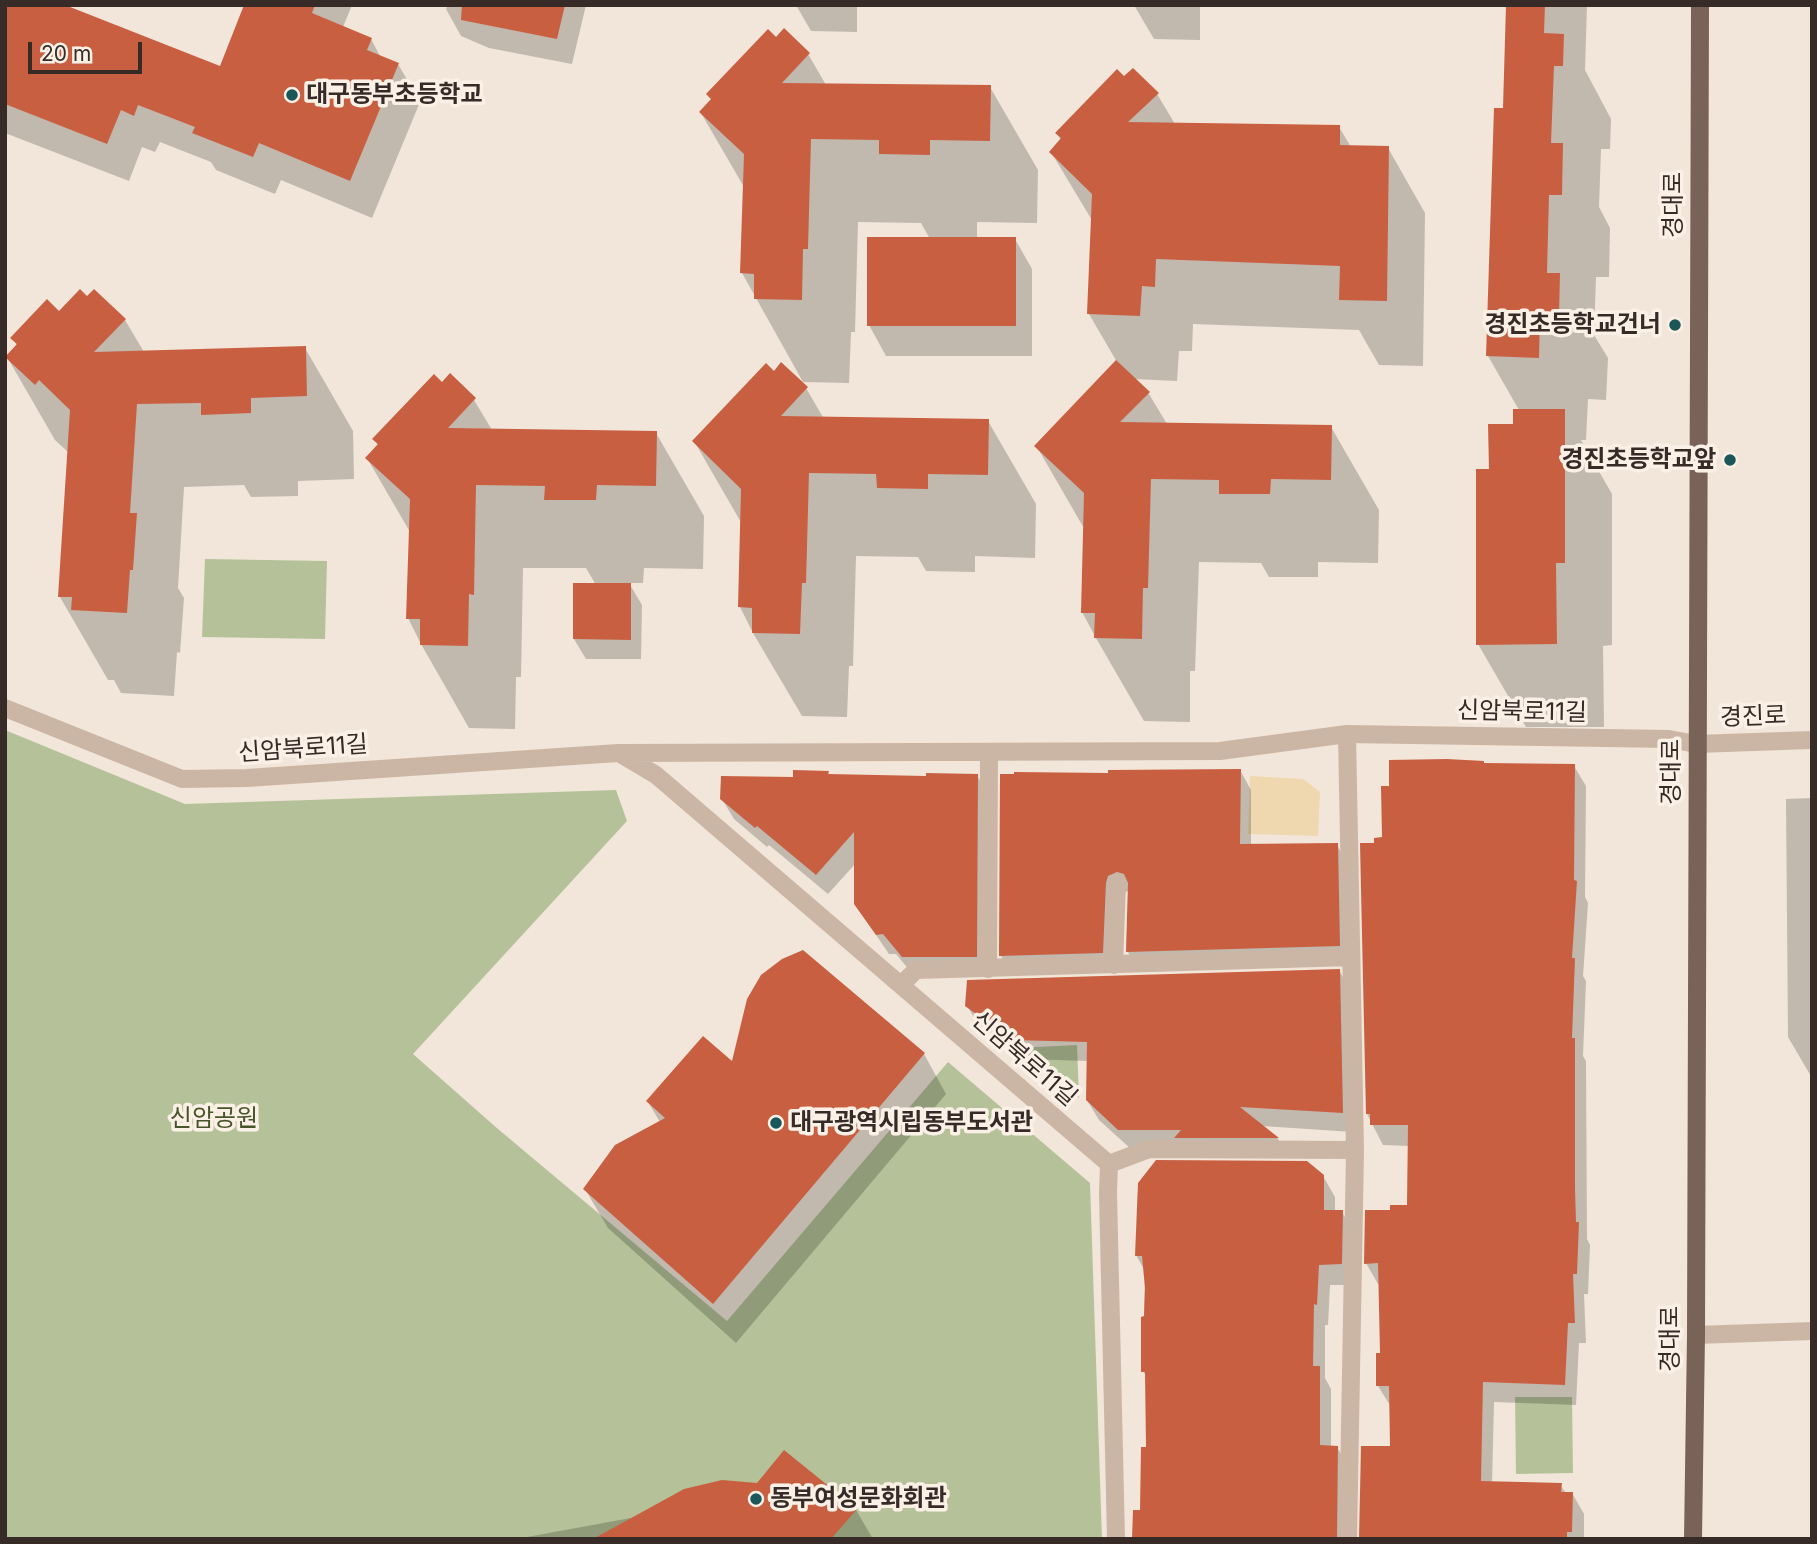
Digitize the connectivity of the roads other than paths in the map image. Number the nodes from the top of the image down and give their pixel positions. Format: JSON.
{"nodes":[{"id":1,"x":1700,"y":5,"type":"edge"},
{"id":2,"x":5,"y":708,"type":"edge"},
{"id":3,"x":1347,"y":734,"type":"junction"},
{"id":4,"x":1812,"y":740,"type":"edge"},
{"id":5,"x":1696,"y":744,"type":"junction"},
{"id":6,"x":618,"y":752,"type":"junction"},
{"id":7,"x":989,"y":752,"type":"junction"},
{"id":8,"x":1117,"y":883,"type":"dead end"},
{"id":9,"x":1352,"y":957,"type":"junction"},
{"id":10,"x":1114,"y":965,"type":"junction"},
{"id":11,"x":988,"y":969,"type":"junction"},
{"id":12,"x":901,"y":985,"type":"junction"},
{"id":13,"x":1355,"y":1150,"type":"junction"},
{"id":14,"x":1109,"y":1164,"type":"junction"},
{"id":15,"x":1812,"y":1331,"type":"edge"},
{"id":16,"x":1696,"y":1335,"type":"junction"},
{"id":17,"x":1115,"y":1539,"type":"edge"},
{"id":18,"x":1348,"y":1539,"type":"edge"},
{"id":19,"x":1693,"y":1539,"type":"edge"}],
"edges":[{"from":1,"to":5,"type":"main road","name":"경대로"},
{"from":2,"to":6,"type":"street","name":"신암북로11길"},
{"from":3,"to":5,"type":"street","name":"신암북로11길"},
{"from":3,"to":7,"type":"street","name":"신암북로11길"},
{"from":3,"to":9,"type":"street"},
{"from":4,"to":5,"type":"street","name":"경진로"},
{"from":5,"to":16,"type":"main road","name":"경대로"},
{"from":6,"to":7,"type":"street","name":"신암북로11길"},
{"from":6,"to":12,"type":"street","name":"신암북로11길"},
{"from":7,"to":11,"type":"street"},
{"from":8,"to":10,"type":"street"},
{"from":9,"to":10,"type":"street"},
{"from":9,"to":13,"type":"street"},
{"from":10,"to":11,"type":"street"},
{"from":11,"to":12,"type":"street"},
{"from":12,"to":14,"type":"street","name":"신암북로11길"},
{"from":13,"to":14,"type":"street"},
{"from":13,"to":18,"type":"street"},
{"from":14,"to":17,"type":"street"},
{"from":15,"to":16,"type":"street"},
{"from":16,"to":19,"type":"main road","name":"경대로"}]}
